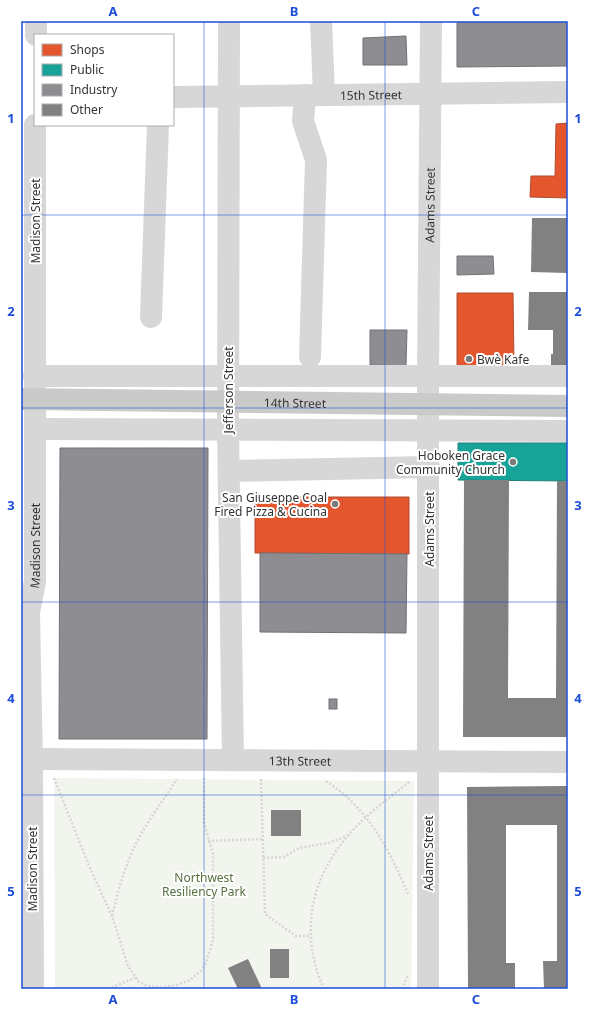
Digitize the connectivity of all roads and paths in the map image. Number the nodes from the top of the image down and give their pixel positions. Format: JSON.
{"nodes":[{"id":1,"x":36,"y":21,"type":"edge"},
{"id":2,"x":229,"y":21,"type":"edge"},
{"id":3,"x":321,"y":21,"type":"edge"},
{"id":4,"x":431,"y":21,"type":"edge"},
{"id":5,"x":36,"y":34,"type":"edge"},
{"id":6,"x":568,"y":92,"type":"edge"},
{"id":7,"x":431,"y":93,"type":"junction"},
{"id":8,"x":314,"y":95,"type":"junction"},
{"id":9,"x":230,"y":97,"type":"junction"},
{"id":10,"x":174,"y":98,"type":"edge"},
{"id":11,"x":35,"y":126,"type":"edge"},
{"id":12,"x":158,"y":126,"type":"edge"},
{"id":13,"x":28,"y":231,"type":"edge"},
{"id":14,"x":151,"y":317,"type":"dead end"},
{"id":15,"x":310,"y":357,"type":"dead end"},
{"id":16,"x":568,"y":376,"type":"edge"},
{"id":17,"x":34,"y":379,"type":"junction"},
{"id":18,"x":229,"y":379,"type":"junction"},
{"id":19,"x":428,"y":380,"type":"junction"},
{"id":20,"x":568,"y":381,"type":"edge"},
{"id":21,"x":21,"y":399,"type":"edge"},
{"id":22,"x":568,"y":406,"type":"edge"},
{"id":23,"x":35,"y":429,"type":"junction"},
{"id":24,"x":228,"y":430,"type":"junction"},
{"id":25,"x":429,"y":430,"type":"junction"},
{"id":26,"x":568,"y":431,"type":"edge"},
{"id":27,"x":429,"y":467,"type":"junction"},
{"id":28,"x":229,"y":471,"type":"junction"},
{"id":29,"x":27,"y":586,"type":"edge"},
{"id":30,"x":32,"y":759,"type":"junction"},
{"id":31,"x":234,"y":760,"type":"junction"},
{"id":32,"x":568,"y":762,"type":"edge"},
{"id":33,"x":422,"y":769,"type":"junction"},
{"id":34,"x":53,"y":776,"type":"dead end"},
{"id":35,"x":179,"y":776,"type":"dead end"},
{"id":36,"x":204,"y":776,"type":"dead end"},
{"id":37,"x":261,"y":776,"type":"dead end"},
{"id":38,"x":325,"y":780,"type":"dead end"},
{"id":39,"x":367,"y":818,"type":"junction"},
{"id":40,"x":348,"y":835,"type":"junction"},
{"id":41,"x":263,"y":839,"type":"junction"},
{"id":42,"x":208,"y":841,"type":"junction"},
{"id":43,"x":263,"y":858,"type":"junction"},
{"id":44,"x":411,"y":900,"type":"dead end"},
{"id":45,"x":112,"y":916,"type":"junction"},
{"id":46,"x":310,"y":936,"type":"junction"},
{"id":47,"x":135,"y":978,"type":"junction"},
{"id":48,"x":148,"y":988,"type":"edge"},
{"id":49,"x":33,"y":989,"type":"edge"},
{"id":50,"x":108,"y":989,"type":"edge"},
{"id":51,"x":324,"y":989,"type":"edge"},
{"id":52,"x":428,"y":989,"type":"edge"}],
"edges":[{"from":1,"to":5,"type":"street"},
{"from":2,"to":9,"type":"street","name":"Jefferson Street"},
{"from":3,"to":8,"type":"street"},
{"from":4,"to":7,"type":"street","name":"Adams Street"},
{"from":6,"to":7,"type":"street","name":"15th Street"},
{"from":7,"to":8,"type":"street","name":"15th Street"},
{"from":7,"to":19,"type":"street","name":"Adams Street"},
{"from":8,"to":9,"type":"street","name":"15th Street"},
{"from":8,"to":15,"type":"street"},
{"from":9,"to":10,"type":"street","name":"15th Street"},
{"from":9,"to":18,"type":"street","name":"Jefferson Street"},
{"from":11,"to":13,"type":"street","name":"Madison Street"},
{"from":12,"to":14,"type":"street"},
{"from":13,"to":17,"type":"street","name":"Madison Street"},
{"from":16,"to":19,"type":"street","name":"14th Street"},
{"from":17,"to":18,"type":"street","name":"14th Street"},
{"from":17,"to":23,"type":"street","name":"Madison Street"},
{"from":18,"to":19,"type":"street","name":"14th Street"},
{"from":18,"to":24,"type":"street","name":"Jefferson Street"},
{"from":19,"to":20,"type":"street","name":"14th Street"},
{"from":19,"to":25,"type":"street","name":"Adams Street"},
{"from":21,"to":22,"type":"main road","name":"14th Street","bridge":true},
{"from":23,"to":24,"type":"street"},
{"from":23,"to":29,"type":"street","name":"Madison Street"},
{"from":24,"to":25,"type":"street"},
{"from":24,"to":28,"type":"street","name":"Jefferson Street"},
{"from":25,"to":26,"type":"street"},
{"from":25,"to":27,"type":"street","name":"Adams Street"},
{"from":27,"to":28,"type":"street"},
{"from":27,"to":33,"type":"street","name":"Adams Street"},
{"from":28,"to":31,"type":"street","name":"Jefferson Street"},
{"from":29,"to":30,"type":"street","name":"Madison Street"},
{"from":30,"to":31,"type":"street","name":"13th Street"},
{"from":30,"to":49,"type":"street","name":"Madison Street"},
{"from":31,"to":33,"type":"street","name":"13th Street"},
{"from":32,"to":33,"type":"street","name":"13th Street"},
{"from":33,"to":39,"type":"path"},
{"from":33,"to":52,"type":"street","name":"Adams Street"},
{"from":34,"to":45,"type":"path"},
{"from":35,"to":45,"type":"path"},
{"from":36,"to":42,"type":"path"},
{"from":37,"to":41,"type":"path"},
{"from":38,"to":39,"type":"path"},
{"from":39,"to":40,"type":"path"},
{"from":39,"to":44,"type":"path"},
{"from":40,"to":43,"type":"path"},
{"from":40,"to":46,"type":"path"},
{"from":41,"to":42,"type":"path"},
{"from":41,"to":43,"type":"path"},
{"from":42,"to":48,"type":"path"},
{"from":43,"to":46,"type":"path"},
{"from":45,"to":47,"type":"path"},
{"from":46,"to":51,"type":"path"},
{"from":47,"to":48,"type":"path"},
{"from":47,"to":50,"type":"path"}]}
